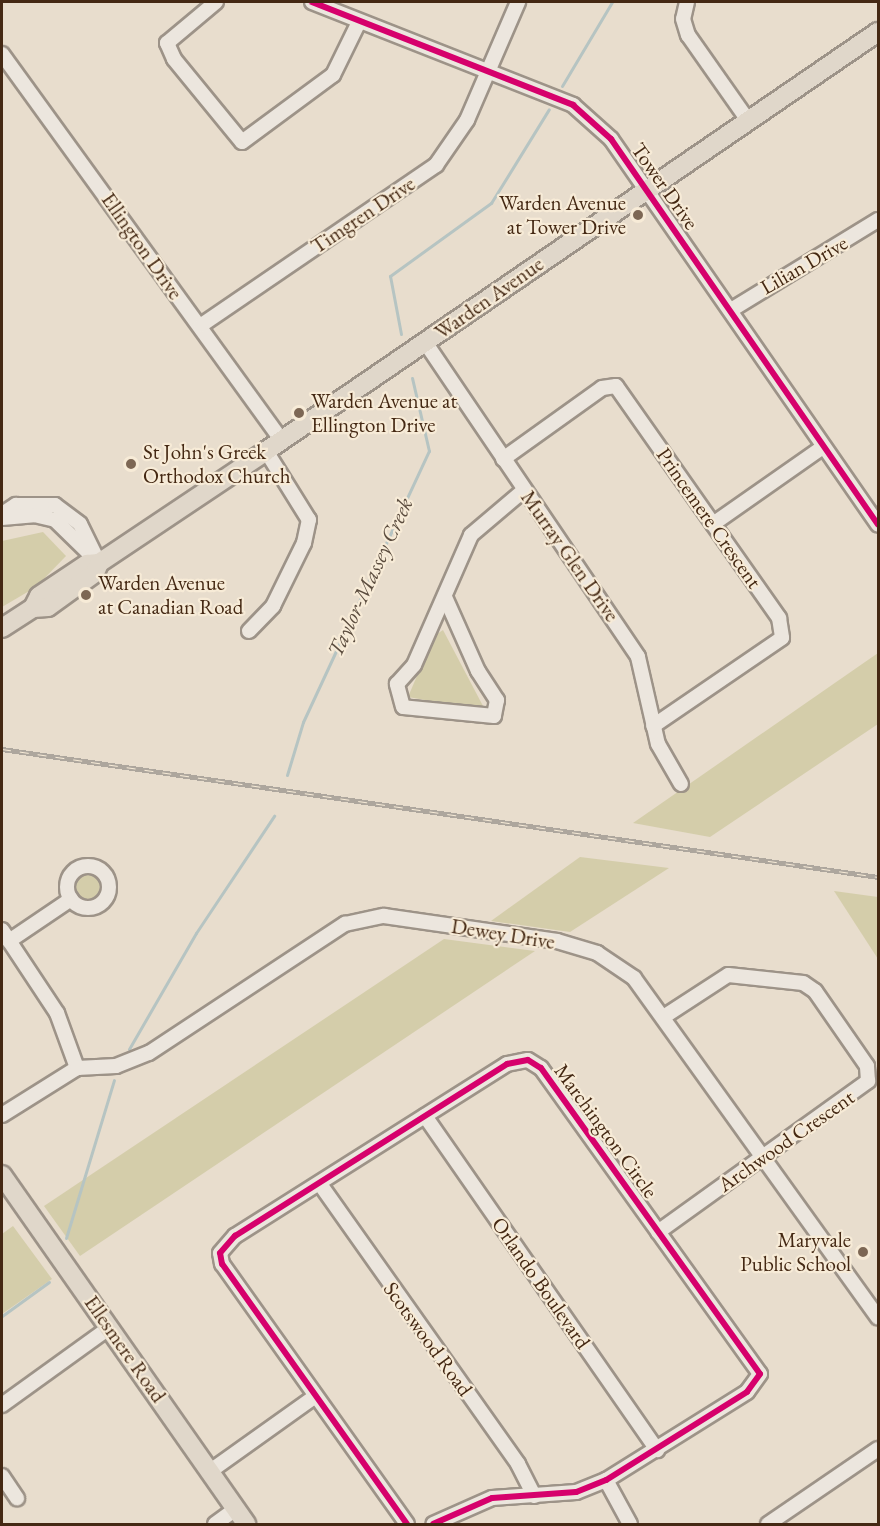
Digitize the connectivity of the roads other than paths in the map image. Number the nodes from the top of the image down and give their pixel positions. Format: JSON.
{"nodes":[{"id":1,"x":216,"y":2,"type":"edge"},
{"id":2,"x":312,"y":2,"type":"edge"},
{"id":3,"x":518,"y":2,"type":"edge"},
{"id":4,"x":687,"y":2,"type":"edge"},
{"id":5,"x":359,"y":21,"type":"junction"},
{"id":6,"x":879,"y":32,"type":"edge"},
{"id":7,"x":2,"y":54,"type":"edge"},
{"id":8,"x":488,"y":70,"type":"junction"},
{"id":9,"x":747,"y":119,"type":"junction"},
{"id":10,"x":647,"y":189,"type":"junction"},
{"id":11,"x":879,"y":220,"type":"edge"},
{"id":12,"x":731,"y":310,"type":"junction"},
{"id":13,"x":200,"y":326,"type":"junction"},
{"id":14,"x":425,"y":342,"type":"junction"},
{"id":15,"x":281,"y":439,"type":"junction"},
{"id":16,"x":823,"y":447,"type":"junction"},
{"id":17,"x":266,"y":451,"type":"junction"},
{"id":18,"x":504,"y":459,"type":"junction"},
{"id":19,"x":524,"y":490,"type":"junction"},
{"id":20,"x":2,"y":516,"type":"edge"},
{"id":21,"x":713,"y":524,"type":"junction"},
{"id":22,"x":879,"y":525,"type":"edge"},
{"id":23,"x":99,"y":563,"type":"junction"},
{"id":24,"x":445,"y":597,"type":"junction"},
{"id":25,"x":2,"y":628,"type":"edge"},
{"id":26,"x":249,"y":631,"type":"dead end"},
{"id":27,"x":653,"y":726,"type":"junction"},
{"id":28,"x":681,"y":784,"type":"dead end"},
{"id":29,"x":71,"y":899,"type":"dead end"},
{"id":30,"x":5,"y":936,"type":"edge"},
{"id":31,"x":665,"y":1016,"type":"junction"},
{"id":32,"x":77,"y":1068,"type":"junction"},
{"id":33,"x":2,"y":1115,"type":"edge"},
{"id":34,"x":425,"y":1116,"type":"junction"},
{"id":35,"x":764,"y":1158,"type":"junction"},
{"id":36,"x":2,"y":1175,"type":"edge"},
{"id":37,"x":320,"y":1184,"type":"junction"},
{"id":38,"x":658,"y":1232,"type":"junction"},
{"id":39,"x":879,"y":1318,"type":"edge"},
{"id":40,"x":110,"y":1327,"type":"junction"},
{"id":41,"x":314,"y":1397,"type":"junction"},
{"id":42,"x":2,"y":1405,"type":"edge"},
{"id":43,"x":657,"y":1449,"type":"junction"},
{"id":44,"x":879,"y":1449,"type":"edge"},
{"id":45,"x":209,"y":1472,"type":"junction"},
{"id":46,"x":2,"y":1476,"type":"edge"},
{"id":47,"x":606,"y":1480,"type":"junction"},
{"id":48,"x":534,"y":1496,"type":"junction"},
{"id":49,"x":17,"y":1498,"type":"dead end"},
{"id":50,"x":236,"y":1509,"type":"junction"},
{"id":51,"x":215,"y":1524,"type":"edge"},
{"id":52,"x":246,"y":1524,"type":"edge"},
{"id":53,"x":407,"y":1524,"type":"edge"},
{"id":54,"x":433,"y":1524,"type":"edge"},
{"id":55,"x":630,"y":1524,"type":"edge"},
{"id":56,"x":768,"y":1524,"type":"edge"}],
"edges":[{"from":1,"to":5,"type":"street"},
{"from":2,"to":5,"type":"street","name":"Tower Drive"},
{"from":3,"to":8,"type":"street","name":"Timgren Drive"},
{"from":4,"to":9,"type":"street"},
{"from":5,"to":8,"type":"street","name":"Tower Drive"},
{"from":6,"to":9,"type":"main road","name":"Warden Avenue"},
{"from":7,"to":13,"type":"street","name":"Ellington Drive"},
{"from":8,"to":10,"type":"street","name":"Tower Drive"},
{"from":8,"to":13,"type":"street","name":"Timgren Drive"},
{"from":9,"to":10,"type":"main road","name":"Warden Avenue"},
{"from":10,"to":12,"type":"street","name":"Tower Drive"},
{"from":10,"to":14,"type":"main road","name":"Warden Avenue"},
{"from":11,"to":12,"type":"street","name":"Lilian Drive"},
{"from":12,"to":16,"type":"street","name":"Tower Drive"},
{"from":13,"to":15,"type":"street","name":"Ellington Drive"},
{"from":14,"to":15,"type":"main road","name":"Warden Avenue"},
{"from":14,"to":18,"type":"street","name":"Murray Glen Drive"},
{"from":15,"to":17,"type":"main road","name":"Warden Avenue"},
{"from":16,"to":21,"type":"street"},
{"from":16,"to":22,"type":"street","name":"Tower Drive"},
{"from":17,"to":23,"type":"main road","name":"Warden Avenue"},
{"from":17,"to":26,"type":"street"},
{"from":18,"to":19,"type":"street","name":"Murray Glen Drive"},
{"from":18,"to":21,"type":"street","name":"Princemere Crescent"},
{"from":19,"to":24,"type":"street"},
{"from":19,"to":27,"type":"street","name":"Murray Glen Drive"},
{"from":20,"to":23,"type":"street"},
{"from":21,"to":27,"type":"street","name":"Princemere Crescent"},
{"from":23,"to":25,"type":"main road","name":"Warden Avenue"},
{"from":24,"to":24,"type":"street"},
{"from":27,"to":28,"type":"street","name":"Murray Glen Drive"},
{"from":29,"to":30,"type":"street"},
{"from":30,"to":32,"type":"street"},
{"from":31,"to":32,"type":"street","name":"Dewey Drive"},
{"from":31,"to":35,"type":"street","name":"Dewey Drive"},
{"from":31,"to":35,"type":"street","name":"Archwood Crescent"},
{"from":32,"to":33,"type":"street","name":"Dewey Drive"},
{"from":34,"to":37,"type":"street","name":"Marchington Circle"},
{"from":34,"to":38,"type":"street","name":"Marchington Circle"},
{"from":34,"to":43,"type":"street","name":"Orlando Boulevard"},
{"from":35,"to":38,"type":"street","name":"Archwood Crescent"},
{"from":35,"to":39,"type":"street","name":"Dewey Drive"},
{"from":36,"to":40,"type":"main road","name":"Ellesmere Road"},
{"from":37,"to":41,"type":"street","name":"Marchington Circle"},
{"from":37,"to":48,"type":"street","name":"Scotswood Road"},
{"from":38,"to":43,"type":"street","name":"Marchington Circle"},
{"from":40,"to":42,"type":"street"},
{"from":40,"to":45,"type":"main road","name":"Ellesmere Road"},
{"from":41,"to":45,"type":"street"},
{"from":41,"to":53,"type":"street","name":"Marchington Circle"},
{"from":43,"to":47,"type":"street","name":"Marchington Circle"},
{"from":44,"to":56,"type":"street"},
{"from":45,"to":50,"type":"main road","name":"Ellesmere Road"},
{"from":46,"to":49,"type":"street"},
{"from":47,"to":48,"type":"street","name":"Marchington Circle"},
{"from":47,"to":55,"type":"street"},
{"from":48,"to":54,"type":"street","name":"Marchington Circle"},
{"from":50,"to":51,"type":"street"},
{"from":50,"to":52,"type":"main road","name":"Ellesmere Road"}]}
